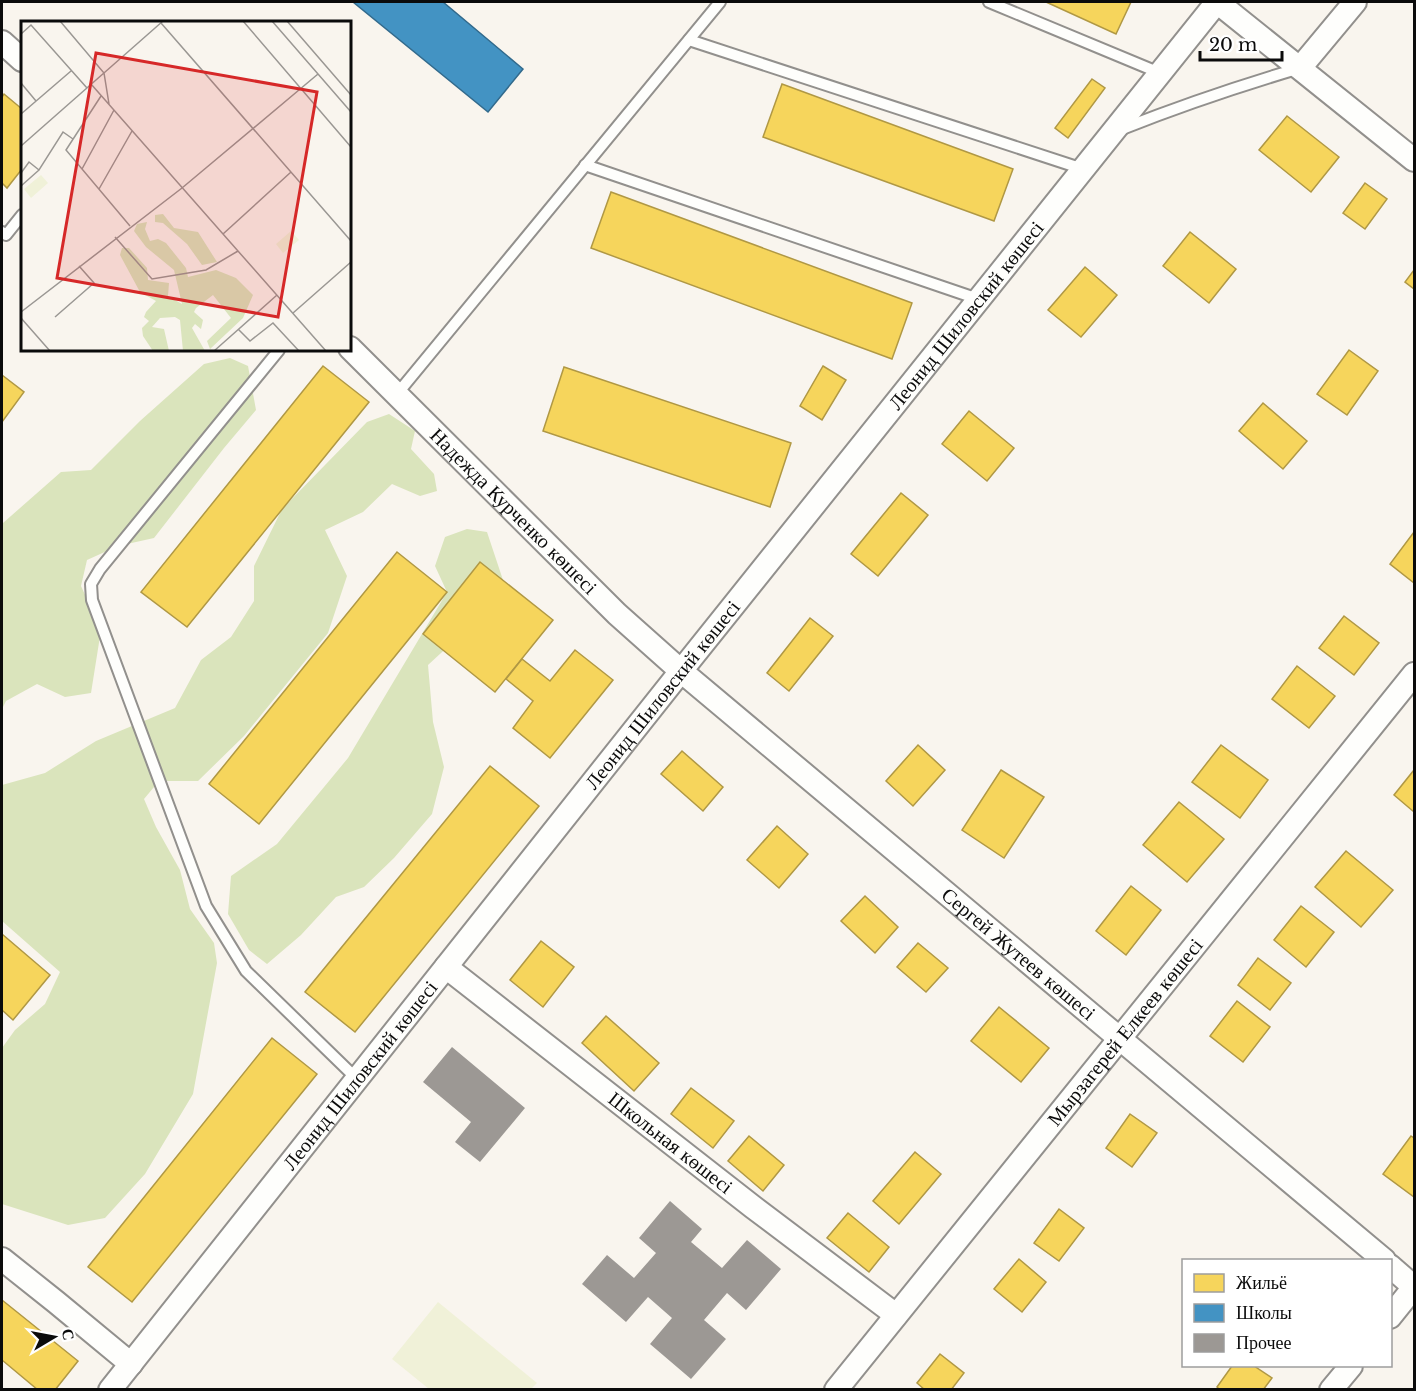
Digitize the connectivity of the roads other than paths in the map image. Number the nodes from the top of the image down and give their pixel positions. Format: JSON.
{"nodes":[{"id":1,"x":720,"y":2,"type":"edge"},
{"id":2,"x":989,"y":2,"type":"edge"},
{"id":3,"x":1217,"y":2,"type":"edge"},
{"id":4,"x":1355,"y":2,"type":"edge"},
{"id":5,"x":689,"y":40,"type":"junction"},
{"id":6,"x":2,"y":42,"type":"edge"},
{"id":7,"x":21,"y":59,"type":"edge"},
{"id":8,"x":1300,"y":68,"type":"junction"},
{"id":9,"x":1160,"y":73,"type":"junction"},
{"id":10,"x":1113,"y":133,"type":"junction"},
{"id":11,"x":1414,"y":160,"type":"edge"},
{"id":12,"x":585,"y":165,"type":"junction"},
{"id":13,"x":1083,"y":169,"type":"junction"},
{"id":14,"x":21,"y":216,"type":"edge"},
{"id":15,"x":2,"y":231,"type":"edge"},
{"id":16,"x":979,"y":300,"type":"junction"},
{"id":17,"x":351,"y":349,"type":"edge"},
{"id":18,"x":278,"y":351,"type":"edge"},
{"id":19,"x":397,"y":394,"type":"junction"},
{"id":20,"x":681,"y":671,"type":"junction"},
{"id":21,"x":1414,"y":674,"type":"edge"},
{"id":22,"x":446,"y":967,"type":"junction"},
{"id":23,"x":1120,"y":1038,"type":"junction"},
{"id":24,"x":357,"y":1079,"type":"junction"},
{"id":25,"x":2,"y":1259,"type":"edge"},
{"id":26,"x":1383,"y":1259,"type":"edge"},
{"id":27,"x":1392,"y":1268,"type":"edge"},
{"id":28,"x":1414,"y":1287,"type":"edge"},
{"id":29,"x":1392,"y":1314,"type":"edge"},
{"id":30,"x":896,"y":1315,"type":"junction"},
{"id":31,"x":131,"y":1364,"type":"junction"},
{"id":32,"x":1349,"y":1367,"type":"edge"},
{"id":33,"x":110,"y":1389,"type":"edge"},
{"id":34,"x":836,"y":1389,"type":"edge"},
{"id":35,"x":1331,"y":1389,"type":"edge"}],
"edges":[{"from":1,"to":5,"type":"lane"},
{"from":2,"to":9,"type":"lane"},
{"from":3,"to":8,"type":"street"},
{"from":3,"to":9,"type":"street","name":"Леонид Шиловский көшесі"},
{"from":4,"to":8,"type":"street"},
{"from":5,"to":12,"type":"lane"},
{"from":5,"to":13,"type":"lane"},
{"from":6,"to":7,"type":"street"},
{"from":8,"to":10,"type":"lane"},
{"from":8,"to":11,"type":"street"},
{"from":9,"to":10,"type":"street","name":"Леонид Шиловский көшесі"},
{"from":10,"to":13,"type":"street","name":"Леонид Шиловский көшесі"},
{"from":12,"to":16,"type":"lane"},
{"from":12,"to":19,"type":"lane"},
{"from":13,"to":16,"type":"street","name":"Леонид Шиловский көшесі"},
{"from":14,"to":15,"type":"lane"},
{"from":16,"to":20,"type":"street","name":"Леонид Шиловский көшесі"},
{"from":17,"to":19,"type":"street","name":"Надежда Курченко көшесі"},
{"from":18,"to":24,"type":"lane"},
{"from":19,"to":20,"type":"street","name":"Надежда Курченко көшесі"},
{"from":20,"to":22,"type":"street","name":"Леонид Шиловский көшесі"},
{"from":20,"to":23,"type":"street","name":"Сергей Жутеев көшесі"},
{"from":21,"to":23,"type":"street","name":"Мырзагерей Елкеев көшесі"},
{"from":22,"to":24,"type":"street","name":"Леонид Шиловский көшесі"},
{"from":22,"to":30,"type":"street","name":"Школьная көшесі"},
{"from":23,"to":26,"type":"street","name":"Сергей Жутеев көшесі"},
{"from":23,"to":30,"type":"street","name":"Мырзагерей Елкеев көшесі"},
{"from":24,"to":31,"type":"street","name":"Леонид Шиловский көшесі"},
{"from":25,"to":31,"type":"street"},
{"from":27,"to":28,"type":"street"},
{"from":28,"to":29,"type":"street"},
{"from":30,"to":34,"type":"street","name":"Мырзагерей Елкеев көшесі"},
{"from":31,"to":33,"type":"street","name":"Леонид Шиловский көшесі"},
{"from":32,"to":35,"type":"street"}]}
